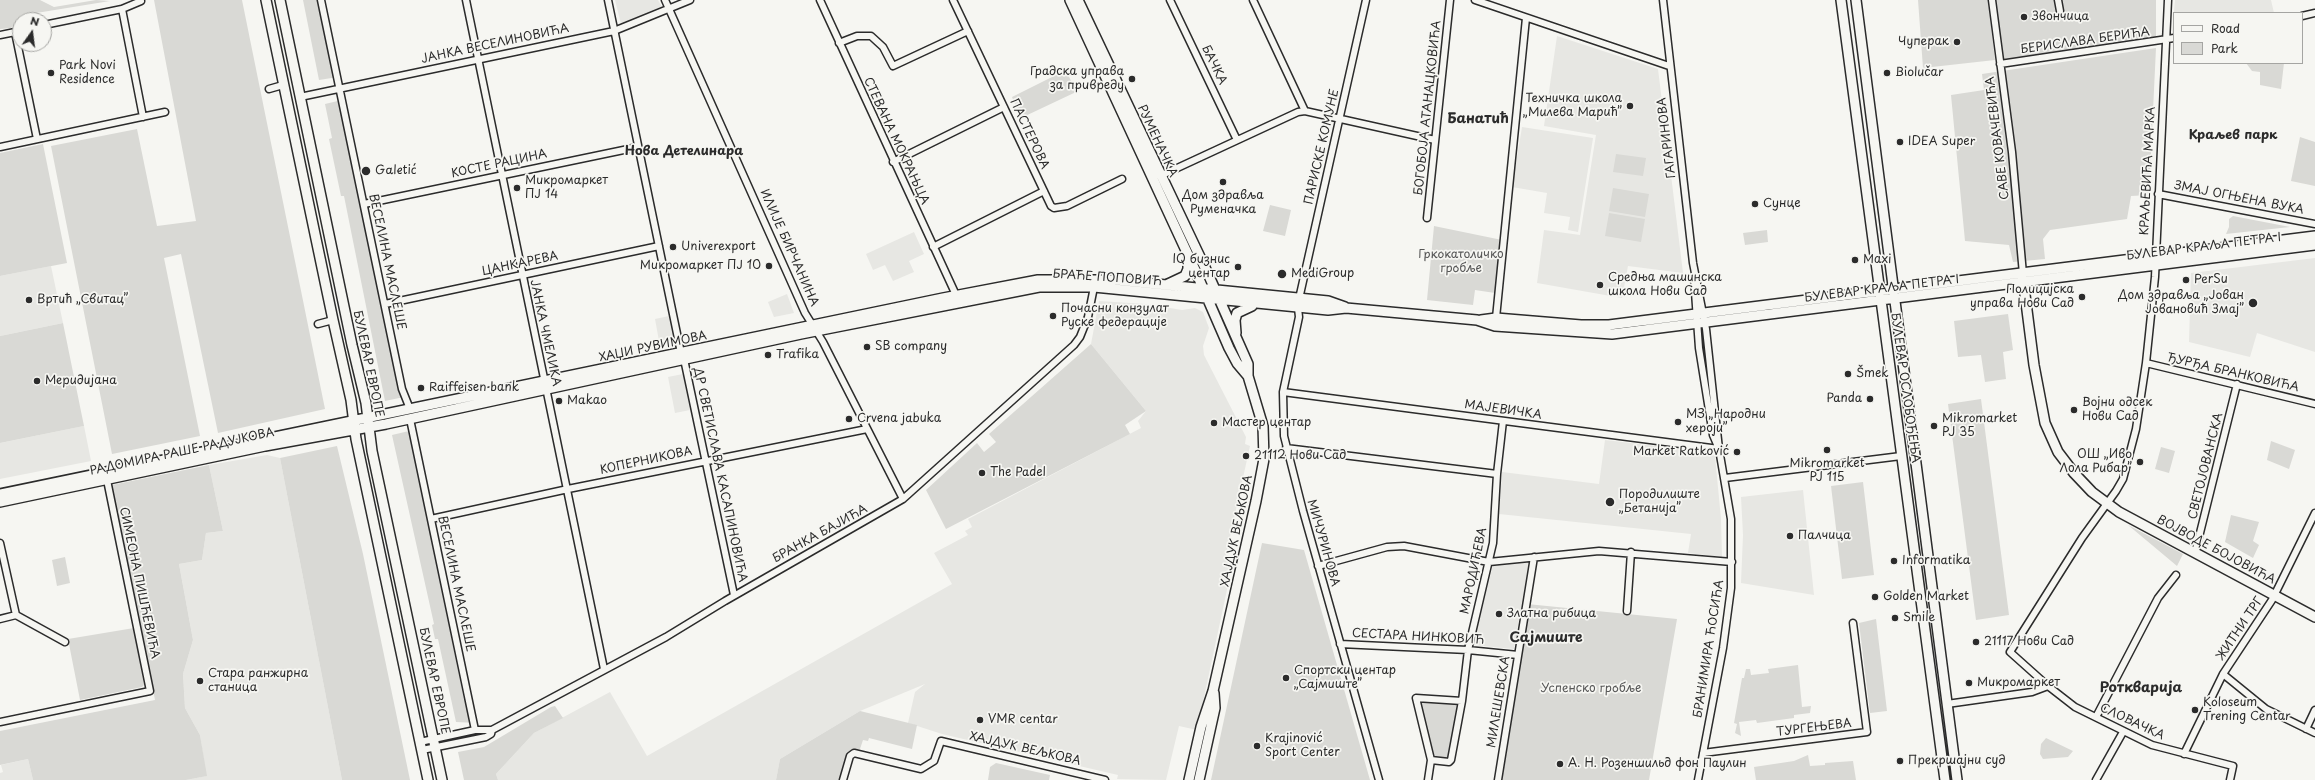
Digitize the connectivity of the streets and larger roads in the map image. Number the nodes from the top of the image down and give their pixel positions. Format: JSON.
{"nodes":[{"id":1,"x":266,"y":0,"type":"edge"},
{"id":2,"x":280,"y":0,"type":"edge"},
{"id":3,"x":283,"y":0,"type":"edge"},
{"id":4,"x":321,"y":0,"type":"edge"},
{"id":5,"x":466,"y":0,"type":"edge"},
{"id":6,"x":608,"y":0,"type":"edge"},
{"id":7,"x":665,"y":0,"type":"edge"},
{"id":8,"x":690,"y":0,"type":"edge"},
{"id":9,"x":820,"y":0,"type":"edge"},
{"id":10,"x":953,"y":0,"type":"edge"},
{"id":11,"x":1070,"y":0,"type":"edge"},
{"id":12,"x":1078,"y":0,"type":"edge"},
{"id":13,"x":1170,"y":0,"type":"edge"},
{"id":14,"x":1253,"y":0,"type":"edge"},
{"id":15,"x":1366,"y":0,"type":"edge"},
{"id":16,"x":1450,"y":0,"type":"edge"},
{"id":17,"x":1475,"y":0,"type":"edge"},
{"id":18,"x":1663,"y":0,"type":"edge"},
{"id":19,"x":1841,"y":0,"type":"edge"},
{"id":20,"x":1856,"y":0,"type":"edge"},
{"id":21,"x":1992,"y":0,"type":"edge"},
{"id":22,"x":2058,"y":0,"type":"edge"},
{"id":23,"x":2168,"y":0,"type":"edge"},
{"id":24,"x":141,"y":1,"type":"edge"},
{"id":25,"x":122,"y":9,"type":"junction"},
{"id":26,"x":670,"y":9,"type":"junction"},
{"id":27,"x":2060,"y":11,"type":"dead end"},
{"id":28,"x":2315,"y":13,"type":"edge"},
{"id":29,"x":2303,"y":16,"type":"edge"},
{"id":30,"x":1526,"y":18,"type":"junction"},
{"id":31,"x":52,"y":23,"type":"edge"},
{"id":32,"x":614,"y":31,"type":"junction"},
{"id":33,"x":968,"y":31,"type":"junction"},
{"id":34,"x":12,"y":33,"type":"edge"},
{"id":35,"x":286,"y":34,"type":"junction"},
{"id":36,"x":0,"y":35,"type":"edge"},
{"id":37,"x":2173,"y":38,"type":"edge"},
{"id":38,"x":2166,"y":40,"type":"junction"},
{"id":39,"x":840,"y":43,"type":"junction"},
{"id":40,"x":22,"y":52,"type":"edge"},
{"id":41,"x":478,"y":59,"type":"junction"},
{"id":42,"x":2000,"y":64,"type":"junction"},
{"id":43,"x":1669,"y":66,"type":"junction"},
{"id":44,"x":284,"y":85,"type":"junction"},
{"id":45,"x":340,"y":88,"type":"junction"},
{"id":46,"x":269,"y":89,"type":"dead end"},
{"id":47,"x":300,"y":97,"type":"junction"},
{"id":48,"x":1004,"y":107,"type":"junction"},
{"id":49,"x":1305,"y":111,"type":"junction"},
{"id":50,"x":165,"y":112,"type":"dead end"},
{"id":51,"x":146,"y":116,"type":"junction"},
{"id":52,"x":1340,"y":119,"type":"junction"},
{"id":53,"x":37,"y":139,"type":"junction"},
{"id":54,"x":1237,"y":140,"type":"junction"},
{"id":55,"x":1435,"y":140,"type":"junction"},
{"id":56,"x":0,"y":147,"type":"edge"},
{"id":57,"x":638,"y":147,"type":"junction"},
{"id":58,"x":893,"y":162,"type":"junction"},
{"id":59,"x":501,"y":175,"type":"junction"},
{"id":60,"x":1160,"y":176,"type":"junction"},
{"id":61,"x":1122,"y":179,"type":"dead end"},
{"id":62,"x":1044,"y":192,"type":"junction"},
{"id":63,"x":2158,"y":194,"type":"junction"},
{"id":64,"x":364,"y":204,"type":"junction"},
{"id":65,"x":1427,"y":218,"type":"dead end"},
{"id":66,"x":2315,"y":224,"type":"edge"},
{"id":67,"x":2315,"y":236,"type":"edge"},
{"id":68,"x":2315,"y":245,"type":"edge"},
{"id":69,"x":659,"y":246,"type":"junction"},
{"id":70,"x":933,"y":247,"type":"junction"},
{"id":71,"x":1188,"y":257,"type":"junction"},
{"id":72,"x":2155,"y":261,"type":"junction"},
{"id":73,"x":522,"y":275,"type":"junction"},
{"id":74,"x":2023,"y":279,"type":"junction"},
{"id":75,"x":1166,"y":285,"type":"junction"},
{"id":76,"x":1094,"y":287,"type":"junction"},
{"id":77,"x":1203,"y":290,"type":"junction"},
{"id":78,"x":1215,"y":291,"type":"junction"},
{"id":79,"x":1894,"y":295,"type":"junction"},
{"id":80,"x":1880,"y":296,"type":"junction"},
{"id":81,"x":957,"y":298,"type":"junction"},
{"id":82,"x":1207,"y":299,"type":"junction"},
{"id":83,"x":1219,"y":300,"type":"junction"},
{"id":84,"x":1299,"y":303,"type":"junction"},
{"id":85,"x":385,"y":304,"type":"junction"},
{"id":86,"x":1259,"y":304,"type":"junction"},
{"id":87,"x":1700,"y":314,"type":"junction"},
{"id":88,"x":1496,"y":318,"type":"junction"},
{"id":89,"x":332,"y":320,"type":"junction"},
{"id":90,"x":1477,"y":320,"type":"junction"},
{"id":91,"x":318,"y":324,"type":"dead end"},
{"id":92,"x":1701,"y":324,"type":"junction"},
{"id":93,"x":814,"y":328,"type":"junction"},
{"id":94,"x":1238,"y":342,"type":"junction"},
{"id":95,"x":682,"y":356,"type":"junction"},
{"id":96,"x":2146,"y":363,"type":"junction"},
{"id":97,"x":1248,"y":376,"type":"junction"},
{"id":98,"x":2238,"y":384,"type":"junction"},
{"id":99,"x":545,"y":385,"type":"junction"},
{"id":100,"x":1283,"y":392,"type":"junction"},
{"id":101,"x":2315,"y":404,"type":"edge"},
{"id":102,"x":410,"y":409,"type":"junction"},
{"id":103,"x":368,"y":417,"type":"junction"},
{"id":104,"x":410,"y":419,"type":"junction"},
{"id":105,"x":354,"y":420,"type":"junction"},
{"id":106,"x":1503,"y":422,"type":"junction"},
{"id":107,"x":369,"y":427,"type":"junction"},
{"id":108,"x":867,"y":429,"type":"junction"},
{"id":109,"x":355,"y":430,"type":"junction"},
{"id":110,"x":1286,"y":448,"type":"junction"},
{"id":111,"x":1719,"y":449,"type":"junction"},
{"id":112,"x":1901,"y":456,"type":"junction"},
{"id":113,"x":705,"y":461,"type":"junction"},
{"id":114,"x":1497,"y":474,"type":"junction"},
{"id":115,"x":1725,"y":478,"type":"junction"},
{"id":116,"x":107,"y":480,"type":"junction"},
{"id":117,"x":568,"y":489,"type":"junction"},
{"id":118,"x":0,"y":494,"type":"edge"},
{"id":119,"x":903,"y":499,"type":"junction"},
{"id":120,"x":0,"y":502,"type":"edge"},
{"id":121,"x":2106,"y":503,"type":"junction"},
{"id":122,"x":2315,"y":513,"type":"edge"},
{"id":123,"x":431,"y":519,"type":"junction"},
{"id":124,"x":0,"y":544,"type":"edge"},
{"id":125,"x":1631,"y":552,"type":"junction"},
{"id":126,"x":2195,"y":553,"type":"junction"},
{"id":127,"x":1534,"y":557,"type":"junction"},
{"id":128,"x":1489,"y":562,"type":"junction"},
{"id":129,"x":1732,"y":562,"type":"junction"},
{"id":130,"x":1318,"y":566,"type":"junction"},
{"id":131,"x":2176,"y":575,"type":"dead end"},
{"id":132,"x":734,"y":596,"type":"junction"},
{"id":133,"x":2275,"y":596,"type":"junction"},
{"id":134,"x":1627,"y":611,"type":"dead end"},
{"id":135,"x":16,"y":616,"type":"junction"},
{"id":136,"x":2315,"y":617,"type":"edge"},
{"id":137,"x":0,"y":619,"type":"edge"},
{"id":138,"x":1854,"y":623,"type":"dead end"},
{"id":139,"x":65,"y":642,"type":"dead end"},
{"id":140,"x":1340,"y":644,"type":"junction"},
{"id":141,"x":1468,"y":650,"type":"junction"},
{"id":142,"x":1518,"y":655,"type":"junction"},
{"id":143,"x":604,"y":670,"type":"junction"},
{"id":144,"x":2031,"y":671,"type":"joint"},
{"id":145,"x":2223,"y":674,"type":"junction"},
{"id":146,"x":2048,"y":686,"type":"junction"},
{"id":147,"x":1213,"y":691,"type":"junction"},
{"id":148,"x":1460,"y":701,"type":"junction"},
{"id":149,"x":1947,"y":704,"type":"junction"},
{"id":150,"x":2315,"y":710,"type":"edge"},
{"id":151,"x":2096,"y":717,"type":"junction"},
{"id":152,"x":0,"y":722,"type":"edge"},
{"id":153,"x":2306,"y":729,"type":"junction"},
{"id":154,"x":475,"y":730,"type":"junction"},
{"id":155,"x":492,"y":730,"type":"junction"},
{"id":156,"x":2123,"y":732,"type":"junction"},
{"id":157,"x":2315,"y":733,"type":"edge"},
{"id":158,"x":435,"y":743,"type":"junction"},
{"id":159,"x":421,"y":746,"type":"junction"},
{"id":160,"x":1703,"y":753,"type":"junction"},
{"id":161,"x":2184,"y":754,"type":"junction"},
{"id":162,"x":1431,"y":760,"type":"junction"},
{"id":163,"x":428,"y":780,"type":"edge"},
{"id":164,"x":442,"y":780,"type":"edge"},
{"id":165,"x":843,"y":780,"type":"edge"},
{"id":166,"x":1105,"y":780,"type":"edge"},
{"id":167,"x":1189,"y":780,"type":"edge"},
{"id":168,"x":1200,"y":780,"type":"edge"},
{"id":169,"x":1379,"y":780,"type":"edge"},
{"id":170,"x":1428,"y":780,"type":"edge"},
{"id":171,"x":1498,"y":780,"type":"edge"},
{"id":172,"x":1698,"y":780,"type":"edge"},
{"id":173,"x":1944,"y":780,"type":"edge"},
{"id":174,"x":1957,"y":780,"type":"edge"},
{"id":175,"x":2096,"y":780,"type":"edge"},
{"id":176,"x":2230,"y":780,"type":"edge"}],
"edges":[{"from":1,"to":44,"type":"street","name":"БУЛЕВАР ЕВРОПЕ"},
{"from":2,"to":35,"type":"street","name":"БУЛЕВАР ЕВРОПЕ"},
{"from":3,"to":35,"type":"street"},
{"from":4,"to":45,"type":"street","name":"ВЕСЕЛИНА МАСЛЕШЕ"},
{"from":5,"to":41,"type":"street","name":"ЈАНКА ЧМЕЛИКА"},
{"from":6,"to":32,"type":"street","name":"ДР СВЕТИСЛАВА КАСАПИНОВИЋА"},
{"from":7,"to":26,"type":"street","name":"ИЛИЈЕ БИРЧАНИНА"},
{"from":8,"to":26,"type":"street","name":"ЈАНКА ВЕСЕЛИНОВИЋА"},
{"from":9,"to":39,"type":"street","name":"СТЕВАНА МОКРАЊЦА"},
{"from":10,"to":33,"type":"street","name":"ПАСТЕРОВА"},
{"from":11,"to":71,"type":"street","name":"РУМЕНАЧКА"},
{"from":12,"to":60,"type":"street","name":"РУМЕНАЧКА"},
{"from":13,"to":54,"type":"street","name":"БАЧКА"},
{"from":14,"to":49,"type":"street"},
{"from":15,"to":52,"type":"street","name":"ПАРИСКЕ КОМУНЕ"},
{"from":16,"to":55,"type":"street","name":"БОГОБОЈА АТАНАЦКОВИЋА"},
{"from":17,"to":30,"type":"street"},
{"from":18,"to":43,"type":"street","name":"ГАГАРИНОВА"},
{"from":19,"to":80,"type":"street","name":"БУЛЕВАР ОСЛОБОЂЕЊА"},
{"from":20,"to":79,"type":"street","name":"БУЛЕВАР ОСЛОБОЂЕЊА"},
{"from":21,"to":42,"type":"street","name":"САВЕ КОВАЧЕВИЋА"},
{"from":22,"to":27,"type":"street"},
{"from":23,"to":38,"type":"street","name":"КРАЉЕВИЋА МАРКА"},
{"from":24,"to":25,"type":"street"},
{"from":25,"to":31,"type":"street"},
{"from":25,"to":51,"type":"street"},
{"from":26,"to":32,"type":"street","name":"ЈАНКА ВЕСЕЛИНОВИЋА"},
{"from":26,"to":93,"type":"street","name":"ИЛИЈЕ БИРЧАНИНА"},
{"from":28,"to":29,"type":"street"},
{"from":30,"to":43,"type":"street"},
{"from":30,"to":88,"type":"street"},
{"from":32,"to":41,"type":"street","name":"ЈАНКА ВЕСЕЛИНОВИЋА"},
{"from":32,"to":57,"type":"street","name":"ДР СВЕТИСЛАВА КАСАПИНОВИЋА"},
{"from":33,"to":39,"type":"street"},
{"from":33,"to":48,"type":"street","name":"ПАСТЕРОВА"},
{"from":34,"to":36,"type":"street"},
{"from":35,"to":47,"type":"street","name":"БУЛЕВАР ЕВРОПЕ"},
{"from":37,"to":38,"type":"street","name":"БЕРИСЛАВА БЕРИЋА"},
{"from":38,"to":42,"type":"street","name":"БЕРИСЛАВА БЕРИЋА"},
{"from":38,"to":63,"type":"street","name":"КРАЉЕВИЋА МАРКА"},
{"from":39,"to":58,"type":"street","name":"СТЕВАНА МОКРАЊЦА"},
{"from":40,"to":53,"type":"street"},
{"from":41,"to":45,"type":"street","name":"ЈАНКА ВЕСЕЛИНОВИЋА"},
{"from":41,"to":59,"type":"street","name":"ЈАНКА ЧМЕЛИКА"},
{"from":42,"to":74,"type":"street","name":"САВЕ КОВАЧЕВИЋА"},
{"from":43,"to":87,"type":"street","name":"ГАГАРИНОВА"},
{"from":44,"to":46,"type":"street"},
{"from":44,"to":89,"type":"street","name":"БУЛЕВАР ЕВРОПЕ"},
{"from":45,"to":47,"type":"street","name":"ЈАНКА ВЕСЕЛИНОВИЋА"},
{"from":45,"to":64,"type":"street","name":"ВЕСЕЛИНА МАСЛЕШЕ"},
{"from":47,"to":103,"type":"street","name":"БУЛЕВАР ЕВРОПЕ"},
{"from":48,"to":58,"type":"street"},
{"from":48,"to":62,"type":"street","name":"ПАСТЕРОВА"},
{"from":49,"to":52,"type":"street"},
{"from":49,"to":54,"type":"street"},
{"from":50,"to":51,"type":"street"},
{"from":51,"to":53,"type":"street"},
{"from":52,"to":55,"type":"street"},
{"from":52,"to":84,"type":"street","name":"ПАРИСКЕ КОМУНЕ"},
{"from":53,"to":56,"type":"street"},
{"from":54,"to":60,"type":"street"},
{"from":55,"to":65,"type":"street","name":"БОГОБОЈА АТАНАЦКОВИЋА"},
{"from":57,"to":59,"type":"street","name":"КОСТЕ РАЦИНА"},
{"from":57,"to":69,"type":"street","name":"ДР СВЕТИСЛАВА КАСАПИНОВИЋА"},
{"from":58,"to":70,"type":"street","name":"СТЕВАНА МОКРАЊЦА"},
{"from":59,"to":64,"type":"street","name":"КОСТЕ РАЦИНА"},
{"from":59,"to":73,"type":"street","name":"ЈАНКА ЧМЕЛИКА"},
{"from":60,"to":78,"type":"street","name":"РУМЕНАЧКА"},
{"from":61,"to":62,"type":"street","name":"ПАСТЕРОВА"},
{"from":62,"to":70,"type":"street"},
{"from":63,"to":66,"type":"street","name":"ЗМАЈ ОГЊЕНА ВУКА"},
{"from":63,"to":72,"type":"street","name":"КРАЉЕВИЋА МАРКА"},
{"from":64,"to":85,"type":"street","name":"ВЕСЕЛИНА МАСЛЕШЕ"},
{"from":67,"to":72,"type":"street","name":"БУЛЕВАР КРАЉА ПЕТРА I"},
{"from":68,"to":72,"type":"street","name":"БУЛЕВАР КРАЉА ПЕТРА I"},
{"from":69,"to":73,"type":"street","name":"ЦАНКАРЕВА"},
{"from":69,"to":95,"type":"street","name":"ДР СВЕТИСЛАВА КАСАПИНОВИЋА"},
{"from":70,"to":81,"type":"street","name":"СТЕВАНА МОКРАЊЦА"},
{"from":71,"to":75,"type":"street"},
{"from":71,"to":77,"type":"street","name":"РУМЕНАЧКА"},
{"from":72,"to":74,"type":"street","name":"БУЛЕВАР КРАЉА ПЕТРА I"},
{"from":72,"to":96,"type":"street","name":"КРАЉЕВИЋА МАРКА"},
{"from":73,"to":85,"type":"street","name":"ЦАНКАРЕВА"},
{"from":73,"to":99,"type":"street","name":"ЈАНКА ЧМЕЛИКА"},
{"from":74,"to":79,"type":"street","name":"БУЛЕВАР КРАЉА ПЕТРА I"},
{"from":74,"to":121,"type":"street","name":"ВОЈВОДЕ БОЈОВИЋА"},
{"from":75,"to":77,"type":"street","name":"БРАЋЕ ПОПОВИЋ"},
{"from":75,"to":81,"type":"street","name":"БРАЋЕ ПОПОВИЋ"},
{"from":76,"to":81,"type":"street","name":"БРАЋЕ ПОПОВИЋ"},
{"from":76,"to":82,"type":"street","name":"БРАЋЕ ПОПОВИЋ"},
{"from":76,"to":119,"type":"street","name":"БРАНКА БАЈИЋА"},
{"from":77,"to":78,"type":"street","name":"БУЛЕВАР КРАЉА ПЕТРА I"},
{"from":77,"to":82,"type":"street","name":"ХАЈДУК ВЕЉКОВА"},
{"from":78,"to":83,"type":"street","name":"ХАЈДУК ВЕЉКОВА"},
{"from":78,"to":84,"type":"street","name":"БУЛЕВАР КРАЉА ПЕТРА I"},
{"from":79,"to":80,"type":"street","name":"БУЛЕВАР КРАЉА ПЕТРА I"},
{"from":79,"to":149,"type":"street","name":"БУЛЕВАР ОСЛОБОЂЕЊА"},
{"from":80,"to":87,"type":"street","name":"БУЛЕВАР КРАЉА ПЕТРА I"},
{"from":80,"to":92,"type":"street","name":"БУЛЕВАР КРАЉА ПЕТРА I"},
{"from":80,"to":112,"type":"street","name":"БУЛЕВАР ОСЛОБОЂЕЊА"},
{"from":81,"to":93,"type":"street","name":"ХАЏИ РУВИМОВА"},
{"from":82,"to":83,"type":"street","name":"БУЛЕВАР КРАЉА ПЕТРА I"},
{"from":82,"to":97,"type":"street","name":"ХАЈДУК ВЕЉКОВА"},
{"from":83,"to":86,"type":"street","name":"БУЛЕВАР КРАЉА ПЕТРА I"},
{"from":83,"to":94,"type":"street","name":"ХАЈДУК ВЕЉКОВА"},
{"from":84,"to":86,"type":"street","name":"БУЛЕВАР КРАЉА ПЕТРА I"},
{"from":84,"to":90,"type":"street","name":"БУЛЕВАР КРАЉА ПЕТРА I"},
{"from":84,"to":100,"type":"street","name":"МИЧУРИНОВА"},
{"from":85,"to":102,"type":"street","name":"ВЕСЕЛИНА МАСЛЕШЕ"},
{"from":86,"to":94,"type":"street"},
{"from":87,"to":88,"type":"street","name":"БУЛЕВАР КРАЉА ПЕТРА I"},
{"from":87,"to":92,"type":"street","name":"ГАГАРИНОВА"},
{"from":88,"to":90,"type":"street","name":"БУЛЕВАР КРАЉА ПЕТРА I"},
{"from":89,"to":91,"type":"street"},
{"from":89,"to":105,"type":"street","name":"БУЛЕВАР ЕВРОПЕ"},
{"from":90,"to":92,"type":"street","name":"БУЛЕВАР КРАЉА ПЕТРА I"},
{"from":92,"to":111,"type":"street","name":"БРАНИМИРА ЋОСИЋА"},
{"from":92,"to":111,"type":"street","name":"БРАНИМИРА ЋОСИЋА"},
{"from":93,"to":95,"type":"street","name":"ХАЏИ РУВИМОВА"},
{"from":93,"to":108,"type":"street","name":"ИЛИЈЕ БИРЧАНИНА"},
{"from":94,"to":97,"type":"street","name":"ХАЈДУК ВЕЉКОВА"},
{"from":95,"to":99,"type":"street","name":"ХАЏИ РУВИМОВА"},
{"from":95,"to":113,"type":"street","name":"ДР СВЕТИСЛАВА КАСАПИНОВИЋА"},
{"from":96,"to":98,"type":"street","name":"ЂУРЂА БРАНКОВИЋА"},
{"from":96,"to":121,"type":"street","name":"КРАЉЕВИЋА МАРКА"},
{"from":97,"to":147,"type":"street","name":"ХАЈДУК ВЕЉКОВА"},
{"from":98,"to":101,"type":"street","name":"ЂУРЂА БРАНКОВИЋА"},
{"from":98,"to":126,"type":"street","name":"СВЕТОЈОВАНСКА"},
{"from":99,"to":102,"type":"street","name":"ХАЏИ РУВИМОВА"},
{"from":99,"to":104,"type":"street","name":"ХАЏИ РУВИМОВА"},
{"from":99,"to":117,"type":"street","name":"ЈАНКА ЧМЕЛИКА"},
{"from":100,"to":106,"type":"street","name":"МАЈЕВИЧКА"},
{"from":100,"to":110,"type":"street","name":"МИЧУРИНОВА"},
{"from":102,"to":103,"type":"street","name":"ХАЏИ РУВИМОВА"},
{"from":103,"to":105,"type":"street","name":"ХАЏИ РУВИМОВА"},
{"from":103,"to":107,"type":"street","name":"БУЛЕВАР ЕВРОПЕ"},
{"from":104,"to":107,"type":"street","name":"ХАЏИ РУВИМОВА"},
{"from":104,"to":123,"type":"street","name":"ВЕСЕЛИНА МАСЛЕШЕ"},
{"from":105,"to":109,"type":"street","name":"БУЛЕВАР ЕВРОПЕ"},
{"from":105,"to":118,"type":"street","name":"РАДОМИРА РАШЕ РАДУЈКОВА"},
{"from":106,"to":111,"type":"street","name":"МАЈЕВИЧКА"},
{"from":106,"to":114,"type":"street","name":"МАРОДИЋЕВА"},
{"from":107,"to":109,"type":"street","name":"РАДОМИРА РАШЕ РАДУЈКОВА"},
{"from":107,"to":158,"type":"street","name":"БУЛЕВАР ЕВРОПЕ"},
{"from":108,"to":113,"type":"street","name":"КОПЕРНИКОВА"},
{"from":108,"to":119,"type":"street","name":"ИЛИЈЕ БИРЧАНИНА"},
{"from":109,"to":116,"type":"street","name":"РАДОМИРА РАШЕ РАДУЈКОВА"},
{"from":109,"to":159,"type":"street","name":"БУЛЕВАР ЕВРОПЕ"},
{"from":110,"to":114,"type":"street"},
{"from":110,"to":130,"type":"street","name":"МИЧУРИНОВА"},
{"from":111,"to":115,"type":"street","name":"БРАНИМИРА ЋОСИЋА"},
{"from":112,"to":115,"type":"street"},
{"from":112,"to":173,"type":"street","name":"БУЛЕВАР ОСЛОБОЂЕЊА"},
{"from":113,"to":117,"type":"street","name":"КОПЕРНИКОВА"},
{"from":113,"to":132,"type":"street","name":"ДР СВЕТИСЛАВА КАСАПИНОВИЋА"},
{"from":114,"to":128,"type":"street","name":"МАРОДИЋЕВА"},
{"from":115,"to":129,"type":"street","name":"БРАНИМИРА ЋОСИЋА"},
{"from":116,"to":120,"type":"street","name":"РАДОМИРА РАШЕ РАДУЈКОВА"},
{"from":116,"to":152,"type":"street","name":"СИМЕОНА ПИШЋЕВИЋА"},
{"from":117,"to":123,"type":"street","name":"КОПЕРНИКОВА"},
{"from":117,"to":143,"type":"street","name":"ЈАНКА ЧМЕЛИКА"},
{"from":119,"to":132,"type":"street","name":"БРАНКА БАЈИЋА"},
{"from":121,"to":126,"type":"street","name":"ВОЈВОДЕ БОЈОВИЋА"},
{"from":121,"to":144,"type":"street","name":"КРАЉЕВИЋА МАРКА"},
{"from":122,"to":133,"type":"street","name":"ЖИТНИ ТРГ"},
{"from":123,"to":154,"type":"street","name":"ВЕСЕЛИНА МАСЛЕШЕ"},
{"from":124,"to":135,"type":"street"},
{"from":125,"to":127,"type":"street"},
{"from":125,"to":129,"type":"street"},
{"from":125,"to":134,"type":"street"},
{"from":126,"to":133,"type":"street","name":"ВОЈВОДЕ БОЈОВИЋА"},
{"from":127,"to":128,"type":"street"},
{"from":127,"to":142,"type":"street","name":"МИЛЕШЕВСКА"},
{"from":128,"to":130,"type":"street"},
{"from":128,"to":141,"type":"street","name":"МАРОДИЋЕВА"},
{"from":129,"to":160,"type":"street","name":"БРАНИМИРА ЋОСИЋА"},
{"from":130,"to":140,"type":"street","name":"МИЧУРИНОВА"},
{"from":131,"to":151,"type":"street"},
{"from":132,"to":143,"type":"street","name":"БРАНКА БАЈИЋА"},
{"from":133,"to":136,"type":"street","name":"ВОЈВОДЕ БОЈОВИЋА"},
{"from":133,"to":145,"type":"street","name":"ЖИТНИ ТРГ"},
{"from":135,"to":137,"type":"street"},
{"from":135,"to":139,"type":"street"},
{"from":138,"to":160,"type":"street","name":"ТУРГЕЊЕВА"},
{"from":140,"to":141,"type":"street","name":"СЕСТАРА НИНКОВИЋ"},
{"from":140,"to":169,"type":"street","name":"МИЧУРИНОВА"},
{"from":141,"to":142,"type":"street","name":"СЕСТАРА НИНКОВИЋ"},
{"from":141,"to":148,"type":"street","name":"МАРОДИЋЕВА"},
{"from":142,"to":171,"type":"street","name":"МИЛЕШЕВСКА"},
{"from":143,"to":155,"type":"street","name":"БРАНКА БАЈИЋА"},
{"from":144,"to":146,"type":"street","name":"СЛОВАЧКА"},
{"from":145,"to":153,"type":"street"},
{"from":145,"to":161,"type":"street","name":"ЖИТНИ ТРГ"},
{"from":146,"to":149,"type":"street"},
{"from":146,"to":151,"type":"street","name":"СЛОВАЧКА"},
{"from":147,"to":167,"type":"street","name":"ХАЈДУК ВЕЉКОВА"},
{"from":147,"to":168,"type":"street","name":"ХАЈДУК ВЕЉКОВА"},
{"from":148,"to":162,"type":"street","name":"МАРОДИЋЕВА"},
{"from":148,"to":162,"type":"street"},
{"from":149,"to":174,"type":"street","name":"БУЛЕВАР ОСЛОБОЂЕЊА"},
{"from":150,"to":153,"type":"street"},
{"from":151,"to":156,"type":"street","name":"СЛОВАЧКА"},
{"from":153,"to":157,"type":"street"},
{"from":154,"to":155,"type":"street","name":"БРАНКА БАЈИЋА"},
{"from":154,"to":158,"type":"street","name":"БРАНКА БАЈИЋА"},
{"from":155,"to":158,"type":"street","name":"БРАНКА БАЈИЋА"},
{"from":156,"to":161,"type":"street","name":"СЛОВАЧКА"},
{"from":156,"to":175,"type":"street"},
{"from":158,"to":159,"type":"street"},
{"from":158,"to":164,"type":"street","name":"БУЛЕВАР ЕВРОПЕ"},
{"from":159,"to":163,"type":"street","name":"БУЛЕВАР ЕВРОПЕ"},
{"from":160,"to":172,"type":"street","name":"БРАНИМИРА ЋОСИЋА"},
{"from":161,"to":176,"type":"street","name":"СЛОВАЧКА"},
{"from":162,"to":170,"type":"street"},
{"from":165,"to":166,"type":"street","name":"ХАЈДУК ВЕЉКОВА"}]}
